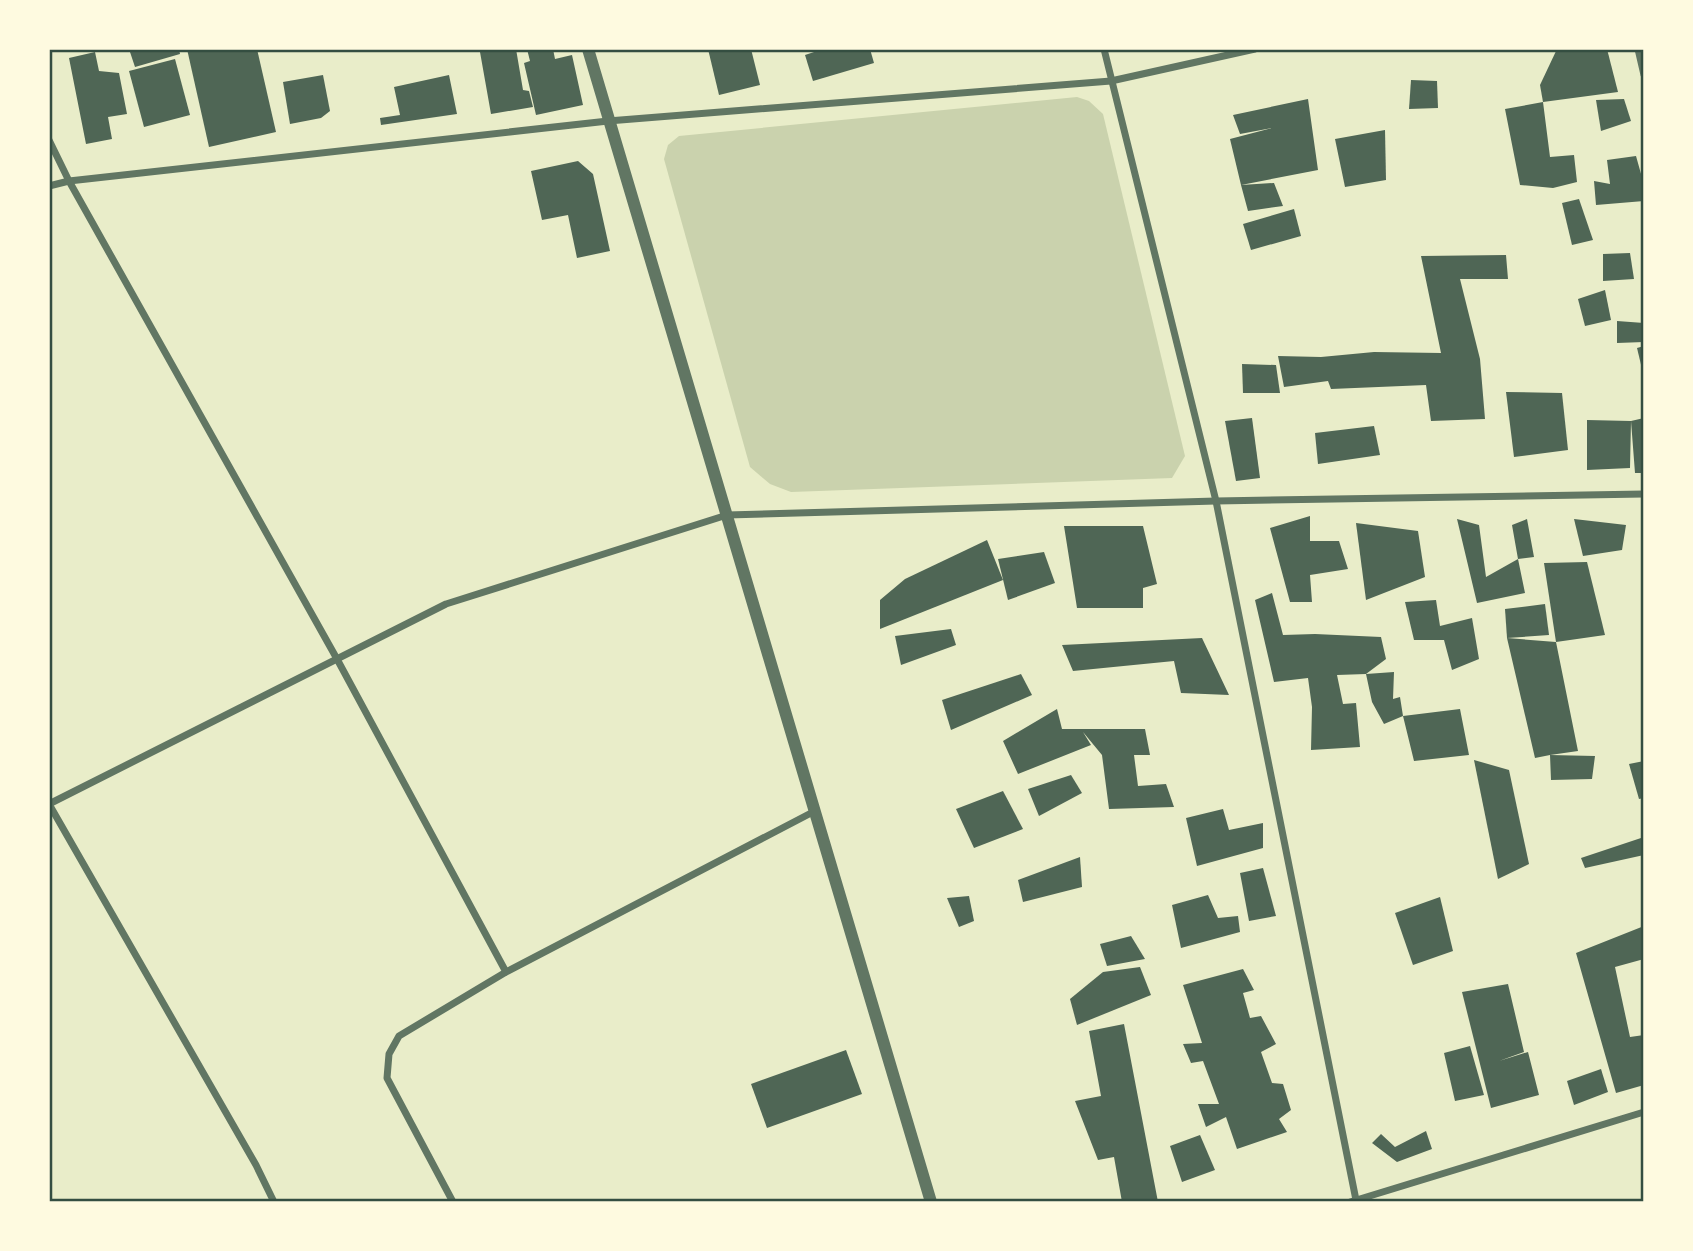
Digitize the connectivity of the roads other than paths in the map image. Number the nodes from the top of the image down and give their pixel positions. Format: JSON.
{"nodes":[{"id":1,"x":588,"y":49,"type":"edge"},
{"id":2,"x":1104,"y":49,"type":"edge"},
{"id":3,"x":1255,"y":49,"type":"edge"},
{"id":4,"x":1638,"y":49,"type":"edge"},
{"id":5,"x":1644,"y":75,"type":"edge"},
{"id":6,"x":1111,"y":81,"type":"junction"},
{"id":7,"x":608,"y":121,"type":"junction"},
{"id":8,"x":49,"y":140,"type":"edge"},
{"id":9,"x":69,"y":181,"type":"junction"},
{"id":10,"x":49,"y":186,"type":"edge"},
{"id":11,"x":1644,"y":494,"type":"edge"},
{"id":12,"x":1216,"y":501,"type":"junction"},
{"id":13,"x":727,"y":514,"type":"junction"},
{"id":14,"x":337,"y":659,"type":"junction"},
{"id":15,"x":49,"y":804,"type":"edge"},
{"id":16,"x":813,"y":812,"type":"junction"},
{"id":17,"x":506,"y":972,"type":"junction"},
{"id":18,"x":1644,"y":1112,"type":"edge"},
{"id":19,"x":1353,"y":1201,"type":"edge"},
{"id":20,"x":274,"y":1202,"type":"edge"},
{"id":21,"x":453,"y":1202,"type":"edge"},
{"id":22,"x":930,"y":1202,"type":"edge"}],
"edges":[{"from":1,"to":7,"type":"street"},
{"from":2,"to":6,"type":"street"},
{"from":3,"to":6,"type":"street"},
{"from":4,"to":5,"type":"street"},
{"from":6,"to":7,"type":"street"},
{"from":6,"to":12,"type":"street"},
{"from":7,"to":9,"type":"street"},
{"from":7,"to":13,"type":"street"},
{"from":8,"to":9,"type":"street"},
{"from":9,"to":10,"type":"street"},
{"from":9,"to":14,"type":"street"},
{"from":11,"to":12,"type":"street"},
{"from":12,"to":13,"type":"street"},
{"from":12,"to":19,"type":"street"},
{"from":13,"to":14,"type":"street"},
{"from":13,"to":16,"type":"street"},
{"from":14,"to":15,"type":"street"},
{"from":14,"to":17,"type":"street"},
{"from":15,"to":20,"type":"street"},
{"from":16,"to":17,"type":"street"},
{"from":16,"to":22,"type":"street"},
{"from":17,"to":21,"type":"street"},
{"from":18,"to":19,"type":"street"}]}
